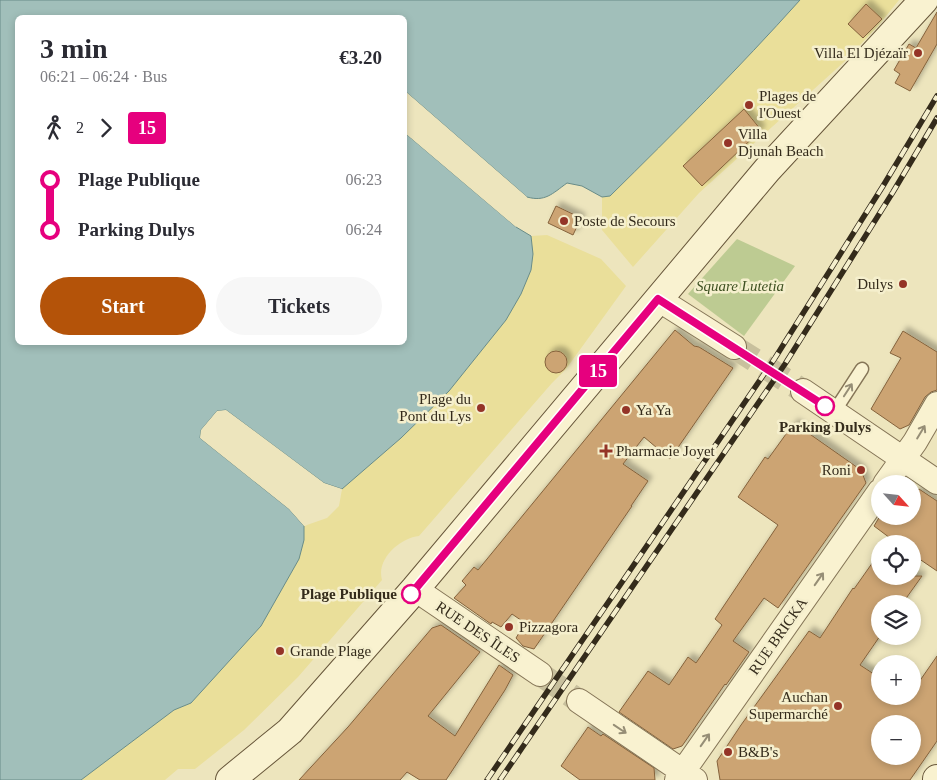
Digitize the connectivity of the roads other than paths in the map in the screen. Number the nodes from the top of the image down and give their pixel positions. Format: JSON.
{"nodes":[{"id":1,"x":924,"y":0,"type":"edge"},
{"id":2,"x":658,"y":299,"type":"junction"},
{"id":3,"x":734,"y":347,"type":"tunnel mouth"},
{"id":4,"x":862,"y":368,"type":"dead end"},
{"id":5,"x":802,"y":391,"type":"tunnel mouth"},
{"id":6,"x":937,"y":404,"type":"edge"},
{"id":7,"x":834,"y":412,"type":"junction"},
{"id":8,"x":903,"y":459,"type":"junction"},
{"id":9,"x":891,"y":475,"type":"edge"},
{"id":10,"x":937,"y":482,"type":"edge"},
{"id":11,"x":871,"y":504,"type":"edge"},
{"id":12,"x":415,"y":589,"type":"junction"},
{"id":13,"x":540,"y":674,"type":"tunnel mouth"},
{"id":14,"x":580,"y":701,"type":"tunnel mouth"},
{"id":15,"x":685,"y":777,"type":"edge"},
{"id":16,"x":230,"y":780,"type":"edge"}],
"edges":[{"from":1,"to":2,"type":"main road"},
{"from":2,"to":3,"type":"street"},
{"from":2,"to":12,"type":"main road"},
{"from":7,"to":4,"type":"lane","one_way":true},
{"from":5,"to":7,"type":"street"},
{"from":8,"to":6,"type":"street","one_way":true},
{"from":7,"to":8,"type":"street"},
{"from":8,"to":9,"type":"street"},
{"from":8,"to":10,"type":"street"},
{"from":15,"to":11,"type":"street","name":"RUE BRICKA","one_way":true},
{"from":12,"to":13,"type":"street","name":"RUE DES ÎLES"},
{"from":12,"to":16,"type":"main road"},
{"from":14,"to":15,"type":"street","one_way":true}]}
